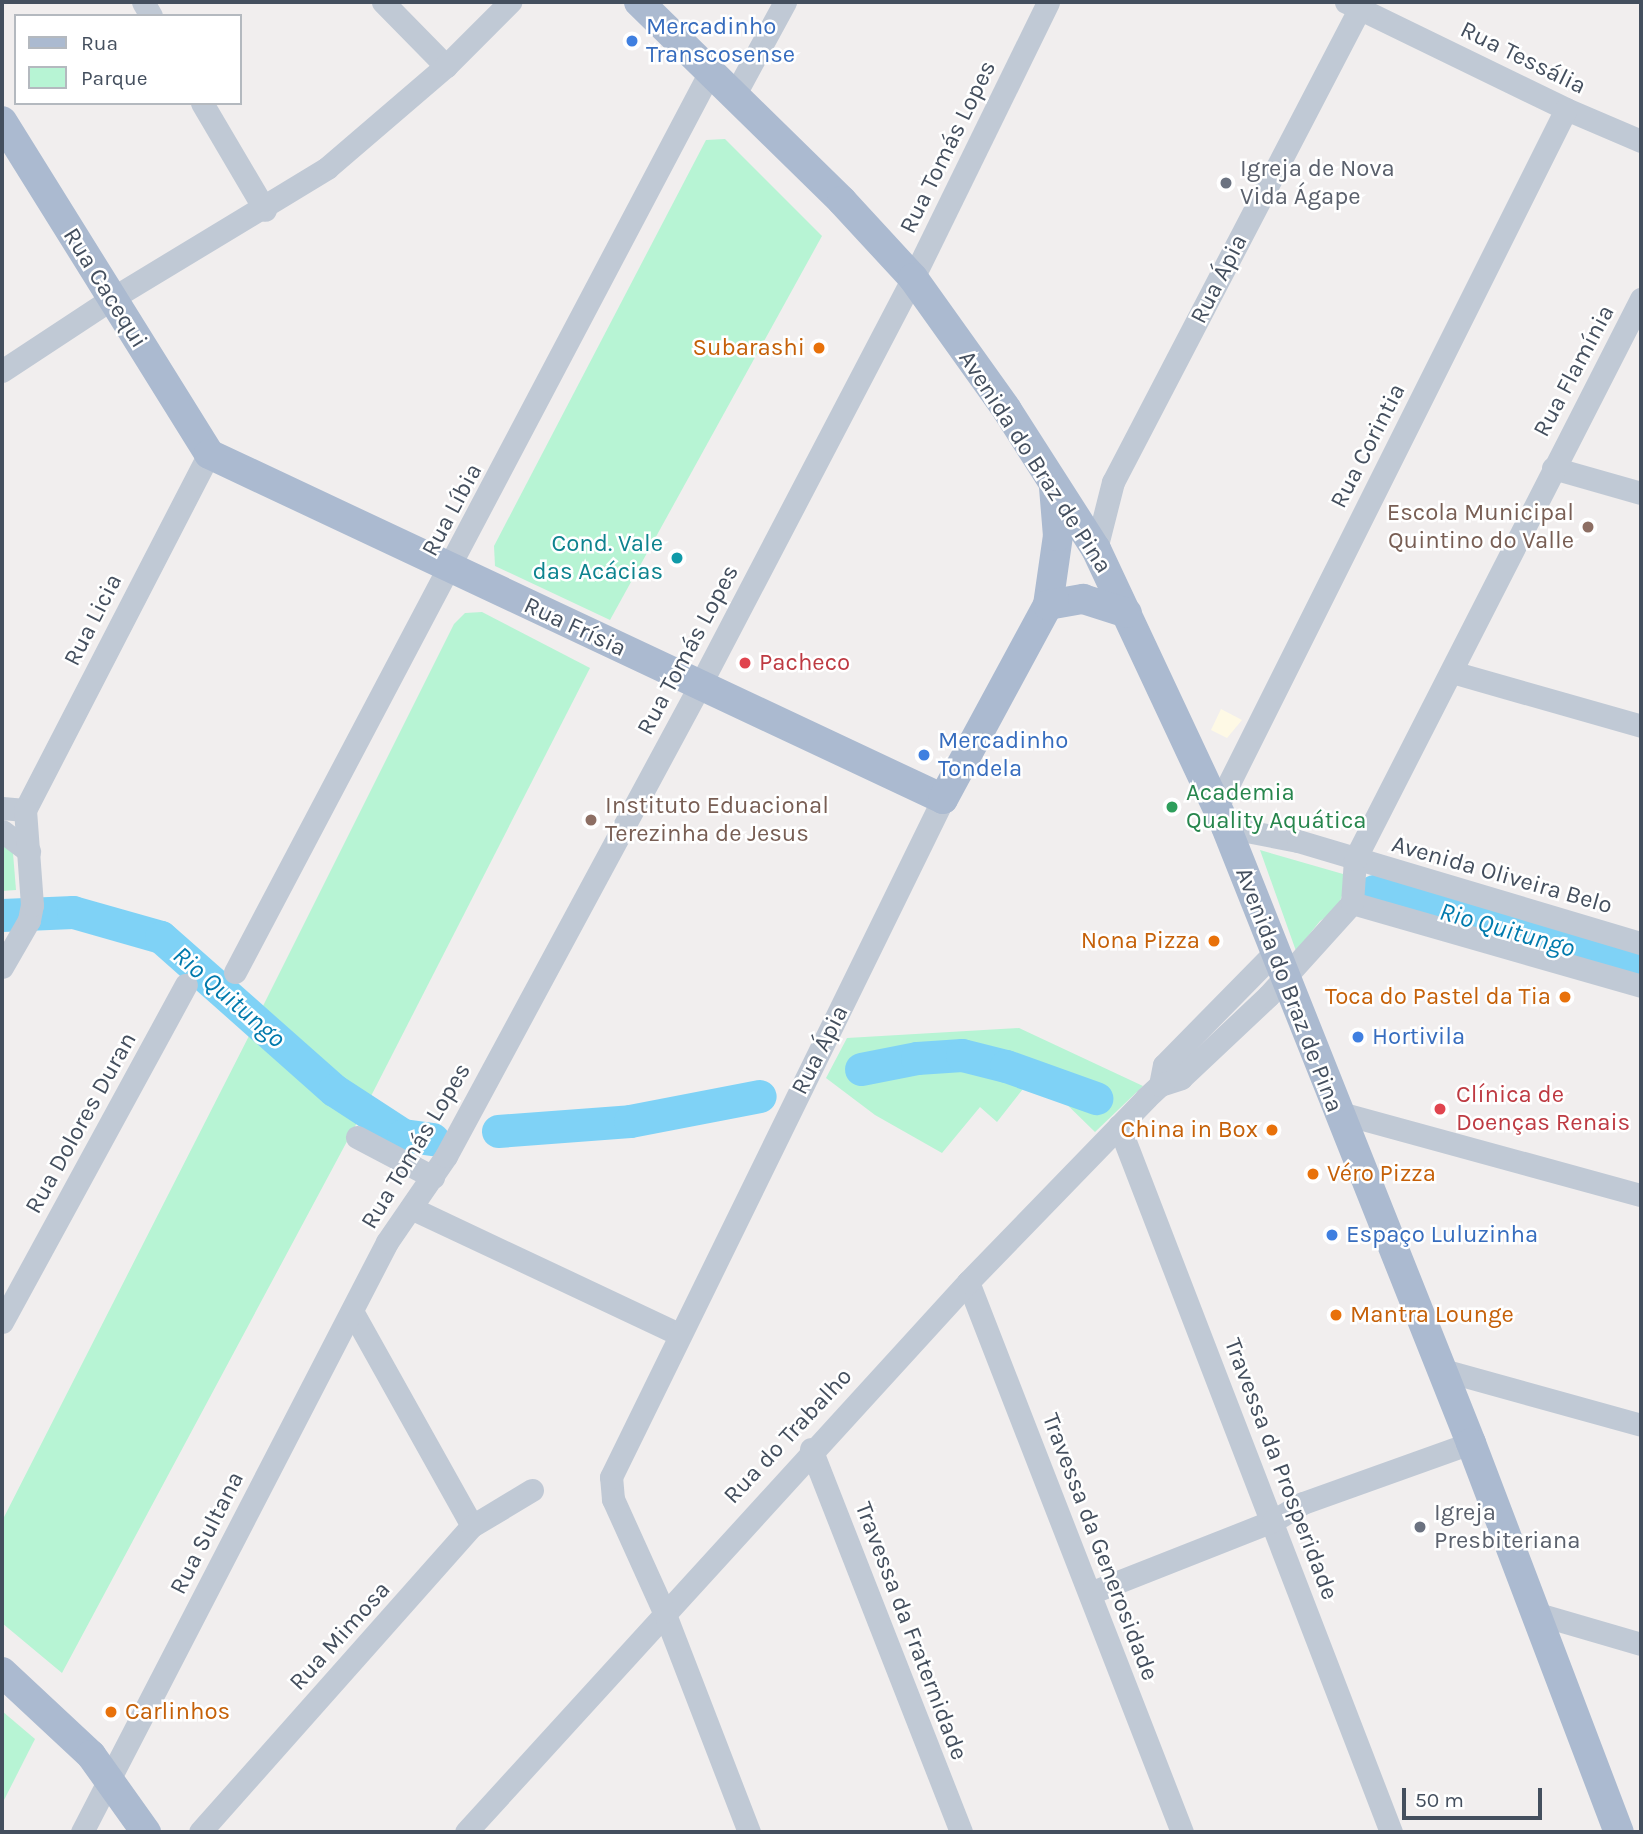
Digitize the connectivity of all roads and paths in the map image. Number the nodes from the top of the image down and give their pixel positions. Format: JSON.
{"nodes":[{"id":1,"x":383,"y":2,"type":"edge"},
{"id":2,"x":510,"y":2,"type":"edge"},
{"id":3,"x":639,"y":2,"type":"edge"},
{"id":4,"x":785,"y":2,"type":"edge"},
{"id":5,"x":1048,"y":2,"type":"edge"},
{"id":6,"x":1356,"y":4,"type":"edge"},
{"id":7,"x":446,"y":66,"type":"junction"},
{"id":8,"x":711,"y":70,"type":"junction"},
{"id":9,"x":735,"y":94,"type":"junction"},
{"id":10,"x":203,"y":105,"type":"edge"},
{"id":11,"x":1566,"y":109,"type":"junction"},
{"id":12,"x":2,"y":121,"type":"edge"},
{"id":13,"x":1641,"y":141,"type":"edge"},
{"id":14,"x":265,"y":210,"type":"junction"},
{"id":15,"x":912,"y":278,"type":"junction"},
{"id":16,"x":111,"y":299,"type":"junction"},
{"id":17,"x":1641,"y":299,"type":"edge"},
{"id":18,"x":2,"y":372,"type":"edge"},
{"id":19,"x":209,"y":454,"type":"junction"},
{"id":20,"x":1553,"y":468,"type":"junction"},
{"id":21,"x":1113,"y":482,"type":"junction"},
{"id":22,"x":1641,"y":493,"type":"edge"},
{"id":23,"x":1061,"y":495,"type":"junction"},
{"id":24,"x":1096,"y":549,"type":"junction"},
{"id":25,"x":451,"y":568,"type":"junction"},
{"id":26,"x":1048,"y":605,"type":"junction"},
{"id":27,"x":1127,"y":613,"type":"junction"},
{"id":28,"x":1452,"y":673,"type":"junction"},
{"id":29,"x":700,"y":685,"type":"junction"},
{"id":30,"x":1641,"y":726,"type":"edge"},
{"id":31,"x":943,"y":799,"type":"junction"},
{"id":32,"x":2,"y":808,"type":"edge"},
{"id":33,"x":25,"y":810,"type":"junction"},
{"id":34,"x":1222,"y":817,"type":"junction"},
{"id":35,"x":2,"y":831,"type":"edge"},
{"id":36,"x":29,"y":851,"type":"junction"},
{"id":37,"x":1355,"y":859,"type":"junction"},
{"id":38,"x":1352,"y":903,"type":"junction"},
{"id":39,"x":1641,"y":943,"type":"edge"},
{"id":40,"x":1279,"y":966,"type":"junction"},
{"id":41,"x":2,"y":967,"type":"edge"},
{"id":42,"x":235,"y":972,"type":"dead end"},
{"id":43,"x":186,"y":985,"type":"dead end"},
{"id":44,"x":1641,"y":986,"type":"edge"},
{"id":45,"x":1337,"y":1112,"type":"junction"},
{"id":46,"x":1119,"y":1126,"type":"junction"},
{"id":47,"x":357,"y":1137,"type":"dead end"},
{"id":48,"x":433,"y":1177,"type":"junction"},
{"id":49,"x":1641,"y":1195,"type":"edge"},
{"id":50,"x":411,"y":1208,"type":"junction"},
{"id":51,"x":968,"y":1282,"type":"junction"},
{"id":52,"x":352,"y":1311,"type":"junction"},
{"id":53,"x":2,"y":1322,"type":"edge"},
{"id":54,"x":679,"y":1334,"type":"junction"},
{"id":55,"x":1443,"y":1370,"type":"junction"},
{"id":56,"x":1641,"y":1425,"type":"edge"},
{"id":57,"x":1471,"y":1443,"type":"junction"},
{"id":58,"x":811,"y":1448,"type":"junction"},
{"id":59,"x":532,"y":1490,"type":"dead end"},
{"id":60,"x":1273,"y":1521,"type":"junction"},
{"id":61,"x":472,"y":1526,"type":"junction"},
{"id":62,"x":1090,"y":1593,"type":"junction"},
{"id":63,"x":664,"y":1612,"type":"junction"},
{"id":64,"x":1538,"y":1614,"type":"junction"},
{"id":65,"x":1641,"y":1644,"type":"edge"},
{"id":66,"x":2,"y":1672,"type":"edge"},
{"id":67,"x":109,"y":1779,"type":"junction"},
{"id":68,"x":82,"y":1832,"type":"edge"},
{"id":69,"x":146,"y":1832,"type":"edge"},
{"id":70,"x":200,"y":1832,"type":"edge"},
{"id":71,"x":466,"y":1832,"type":"edge"},
{"id":72,"x":749,"y":1832,"type":"edge"},
{"id":73,"x":961,"y":1832,"type":"edge"},
{"id":74,"x":1182,"y":1832,"type":"edge"},
{"id":75,"x":1391,"y":1832,"type":"edge"},
{"id":76,"x":1619,"y":1832,"type":"edge"}],
"edges":[{"from":1,"to":7,"type":"street"},
{"from":2,"to":7,"type":"street"},
{"from":3,"to":8,"type":"main road","name":"Avenida do Braz de Pina"},
{"from":4,"to":9,"type":"street"},
{"from":5,"to":15,"type":"street","name":"Rua Tomás Lopes"},
{"from":6,"to":11,"type":"street","name":"Rua Tessália"},
{"from":6,"to":21,"type":"street","name":"Rua Ápia"},
{"from":7,"to":14,"type":"street"},
{"from":8,"to":9,"type":"main road","name":"Avenida do Braz de Pina"},
{"from":8,"to":25,"type":"street","name":"Rua Líbia"},
{"from":9,"to":15,"type":"main road","name":"Avenida do Braz de Pina"},
{"from":10,"to":14,"type":"street"},
{"from":11,"to":13,"type":"street","name":"Rua Tessália"},
{"from":11,"to":34,"type":"street","name":"Rua Corintia"},
{"from":12,"to":16,"type":"main road","name":"Rua Cacequi"},
{"from":14,"to":16,"type":"street"},
{"from":15,"to":23,"type":"main road","name":"Avenida do Braz de Pina"},
{"from":15,"to":29,"type":"street","name":"Rua Tomás Lopes"},
{"from":16,"to":18,"type":"street"},
{"from":16,"to":19,"type":"main road","name":"Rua Cacequi"},
{"from":17,"to":20,"type":"street","name":"Rua Flamínia"},
{"from":19,"to":25,"type":"main road","name":"Rua Frísia"},
{"from":19,"to":33,"type":"street","name":"Rua Licia"},
{"from":20,"to":22,"type":"street"},
{"from":20,"to":28,"type":"street","name":"Rua Flamínia"},
{"from":21,"to":23,"type":"street","name":"Rua Ápia"},
{"from":21,"to":24,"type":"street","name":"Rua Ápia"},
{"from":23,"to":24,"type":"main road","name":"Avenida do Braz de Pina"},
{"from":23,"to":26,"type":"main road","name":"Rua Ápia"},
{"from":24,"to":27,"type":"main road","name":"Avenida do Braz de Pina"},
{"from":25,"to":29,"type":"main road","name":"Rua Frísia"},
{"from":25,"to":42,"type":"street","name":"Rua Líbia"},
{"from":26,"to":27,"type":"main road"},
{"from":26,"to":31,"type":"main road","name":"Rua Ápia"},
{"from":27,"to":34,"type":"main road","name":"Avenida do Braz de Pina"},
{"from":28,"to":30,"type":"street"},
{"from":28,"to":37,"type":"street","name":"Rua Flamínia"},
{"from":29,"to":31,"type":"main road","name":"Rua Frísia"},
{"from":29,"to":48,"type":"street","name":"Rua Tomás Lopes"},
{"from":31,"to":54,"type":"street","name":"Rua Ápia"},
{"from":32,"to":33,"type":"street"},
{"from":33,"to":36,"type":"street"},
{"from":34,"to":37,"type":"street","name":"Avenida Oliveira Belo"},
{"from":34,"to":40,"type":"main road","name":"Avenida do Braz de Pina"},
{"from":35,"to":36,"type":"street"},
{"from":36,"to":41,"type":"street"},
{"from":37,"to":38,"type":"street"},
{"from":37,"to":39,"type":"street","name":"Avenida Oliveira Belo"},
{"from":38,"to":40,"type":"street","name":"Rua do Trabalho"},
{"from":38,"to":44,"type":"street"},
{"from":40,"to":45,"type":"main road","name":"Avenida do Braz de Pina"},
{"from":40,"to":46,"type":"street","name":"Rua do Trabalho"},
{"from":43,"to":53,"type":"street","name":"Rua Dolores Duran"},
{"from":45,"to":49,"type":"street"},
{"from":45,"to":55,"type":"main road","name":"Avenida do Braz de Pina"},
{"from":46,"to":51,"type":"street","name":"Rua do Trabalho"},
{"from":46,"to":60,"type":"street","name":"Travessa da Prosperidade"},
{"from":47,"to":48,"type":"street"},
{"from":48,"to":50,"type":"street","name":"Rua Tomás Lopes"},
{"from":50,"to":52,"type":"street","name":"Rua Tomás Lopes"},
{"from":50,"to":54,"type":"street"},
{"from":51,"to":58,"type":"street","name":"Rua do Trabalho"},
{"from":51,"to":62,"type":"street","name":"Travessa da Generosidade"},
{"from":52,"to":61,"type":"street"},
{"from":52,"to":67,"type":"street","name":"Rua Sultana"},
{"from":54,"to":63,"type":"street","name":"Rua Ápia"},
{"from":55,"to":56,"type":"street"},
{"from":55,"to":57,"type":"main road","name":"Avenida do Braz de Pina"},
{"from":57,"to":60,"type":"street"},
{"from":57,"to":64,"type":"main road","name":"Avenida do Braz de Pina"},
{"from":58,"to":63,"type":"street","name":"Rua do Trabalho"},
{"from":58,"to":73,"type":"street","name":"Travessa da Fraternidade"},
{"from":59,"to":61,"type":"street","name":"Rua Mimosa"},
{"from":60,"to":62,"type":"street"},
{"from":60,"to":75,"type":"street","name":"Travessa da Prosperidade"},
{"from":61,"to":70,"type":"street","name":"Rua Mimosa"},
{"from":62,"to":74,"type":"street","name":"Travessa da Generosidade"},
{"from":63,"to":71,"type":"street","name":"Rua do Trabalho"},
{"from":63,"to":72,"type":"street","name":"Rua Ápia"},
{"from":64,"to":65,"type":"street"},
{"from":64,"to":76,"type":"main road","name":"Avenida do Braz de Pina"},
{"from":66,"to":67,"type":"main road"},
{"from":67,"to":68,"type":"street","name":"Rua Sultana"},
{"from":67,"to":69,"type":"main road"}]}
